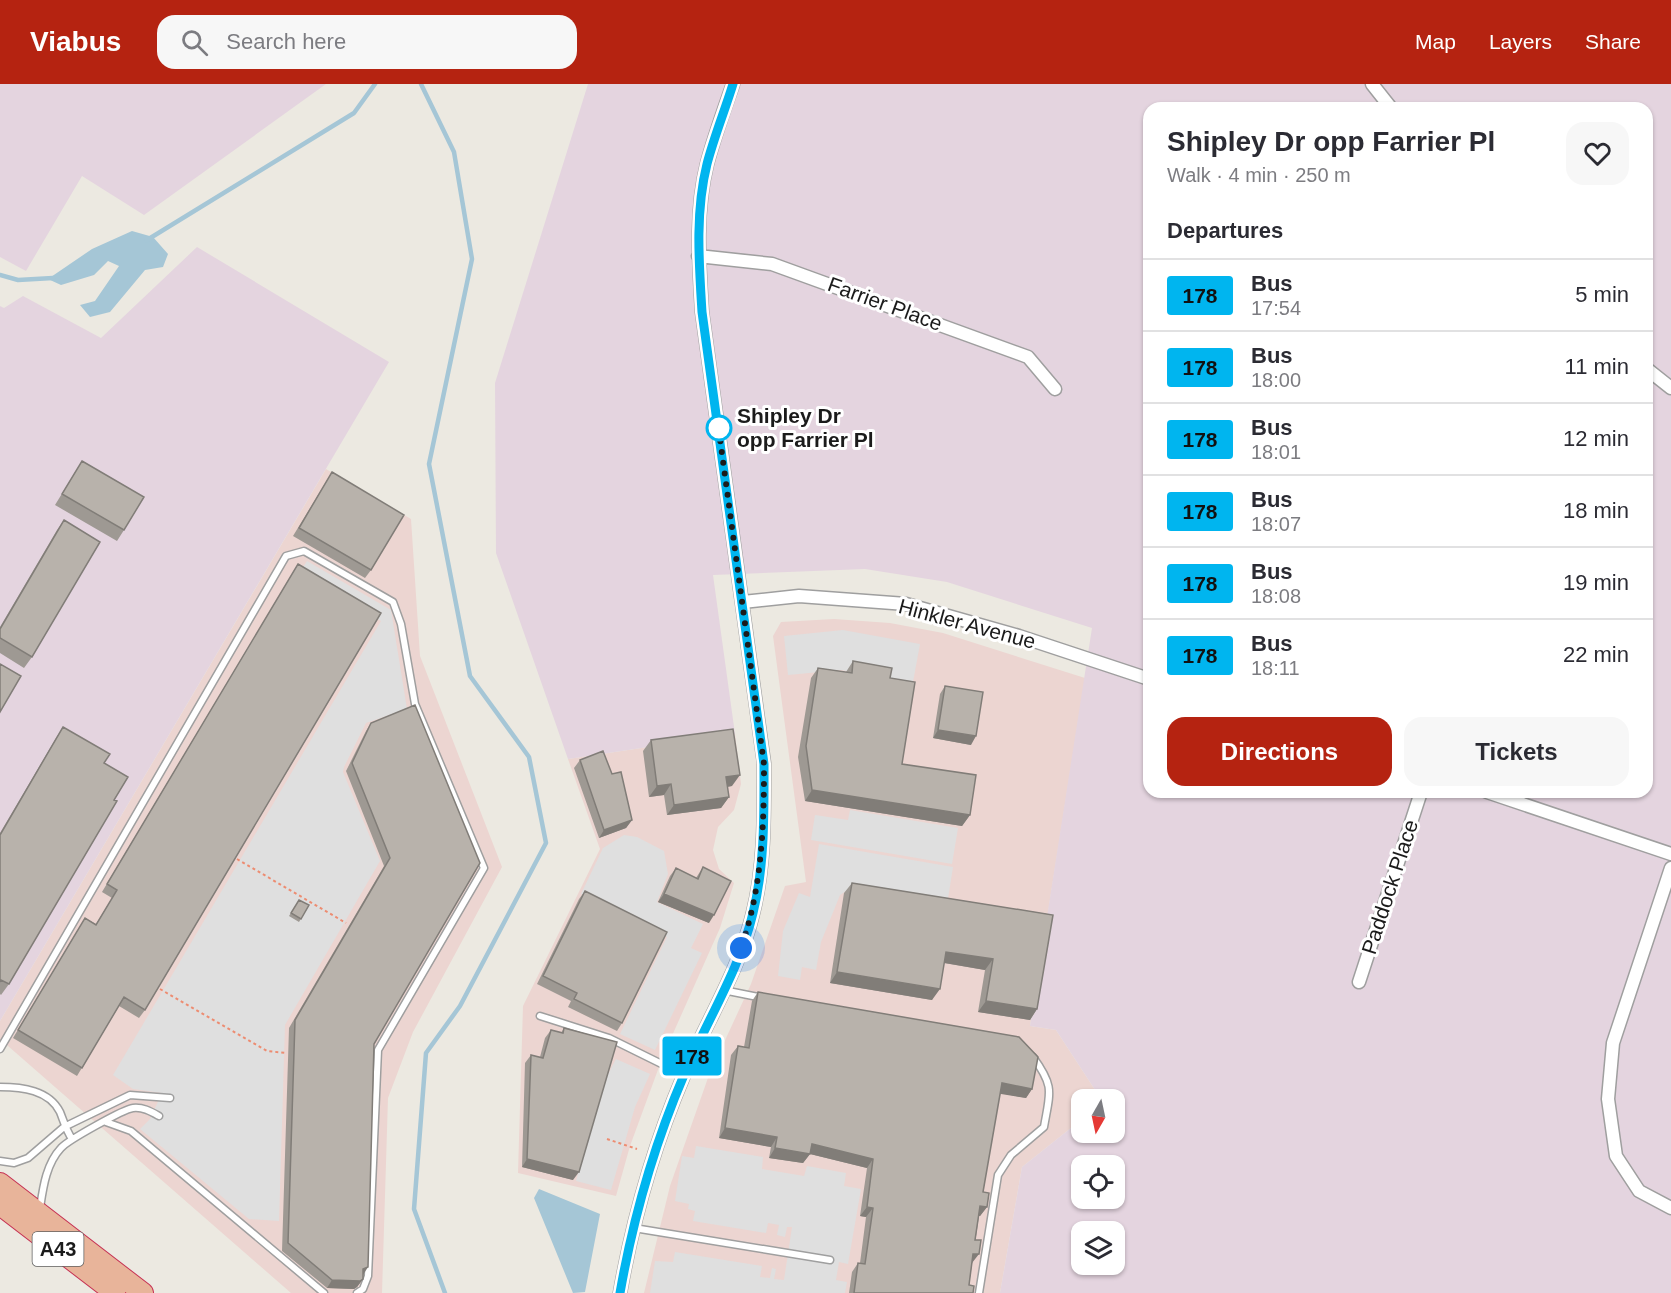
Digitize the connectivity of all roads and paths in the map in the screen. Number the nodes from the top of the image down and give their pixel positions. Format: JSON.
{"nodes":[{"id":1,"x":733,"y":84,"type":"edge"},
{"id":2,"x":1372,"y":84,"type":"edge"},
{"id":3,"x":1386,"y":102,"type":"edge"},
{"id":4,"x":698,"y":256,"type":"junction"},
{"id":5,"x":1653,"y":374,"type":"edge"},
{"id":6,"x":1671,"y":388,"type":"edge"},
{"id":7,"x":1055,"y":390,"type":"dead end"},
{"id":8,"x":743,"y":602,"type":"junction"},
{"id":9,"x":1143,"y":677,"type":"edge"},
{"id":10,"x":1420,"y":798,"type":"edge"},
{"id":11,"x":1505,"y":798,"type":"edge"},
{"id":12,"x":1671,"y":854,"type":"edge"},
{"id":13,"x":237,"y":859,"type":"edge"},
{"id":14,"x":1671,"y":868,"type":"edge"},
{"id":15,"x":346,"y":923,"type":"dead end"},
{"id":16,"x":1359,"y":982,"type":"dead end"},
{"id":17,"x":160,"y":989,"type":"edge"},
{"id":18,"x":722,"y":990,"type":"junction"},
{"id":19,"x":768,"y":999,"type":"edge"},
{"id":20,"x":540,"y":1016,"type":"dead end"},
{"id":21,"x":0,"y":1049,"type":"edge"},
{"id":22,"x":1027,"y":1049,"type":"edge"},
{"id":23,"x":286,"y":1053,"type":"dead end"},
{"id":24,"x":684,"y":1076,"type":"junction"},
{"id":25,"x":0,"y":1087,"type":"edge"},
{"id":26,"x":170,"y":1098,"type":"dead end"},
{"id":27,"x":159,"y":1116,"type":"dead end"},
{"id":28,"x":106,"y":1122,"type":"junction"},
{"id":29,"x":64,"y":1127,"type":"junction"},
{"id":30,"x":72,"y":1139,"type":"junction"},
{"id":31,"x":607,"y":1139,"type":"dead end"},
{"id":32,"x":637,"y":1149,"type":"dead end"},
{"id":33,"x":0,"y":1161,"type":"edge"},
{"id":34,"x":0,"y":1183,"type":"edge"},
{"id":35,"x":0,"y":1205,"type":"edge"},
{"id":36,"x":1671,"y":1208,"type":"edge"},
{"id":37,"x":39,"y":1213,"type":"junction"},
{"id":38,"x":634,"y":1228,"type":"junction"},
{"id":39,"x":830,"y":1260,"type":"dead end"},
{"id":40,"x":115,"y":1293,"type":"edge"},
{"id":41,"x":143,"y":1293,"type":"edge"},
{"id":42,"x":324,"y":1293,"type":"edge"},
{"id":43,"x":357,"y":1293,"type":"edge"},
{"id":44,"x":620,"y":1293,"type":"edge"},
{"id":45,"x":979,"y":1293,"type":"edge"}],
"edges":[{"from":1,"to":4,"type":"street"},
{"from":2,"to":3,"type":"street"},
{"from":4,"to":7,"type":"street","name":"Farrier Place"},
{"from":4,"to":8,"type":"street"},
{"from":5,"to":6,"type":"street"},
{"from":8,"to":9,"type":"street","name":"Hinkler Avenue"},
{"from":8,"to":18,"type":"street"},
{"from":10,"to":16,"type":"street","name":"Paddock Place"},
{"from":11,"to":12,"type":"street"},
{"from":13,"to":15,"type":"path"},
{"from":14,"to":36,"type":"street"},
{"from":17,"to":23,"type":"path"},
{"from":18,"to":19,"type":"lane"},
{"from":18,"to":24,"type":"street"},
{"from":20,"to":24,"type":"lane"},
{"from":21,"to":43,"type":"lane"},
{"from":22,"to":45,"type":"lane"},
{"from":24,"to":38,"type":"street"},
{"from":25,"to":29,"type":"lane"},
{"from":26,"to":29,"type":"lane"},
{"from":27,"to":28,"type":"lane"},
{"from":28,"to":30,"type":"lane"},
{"from":28,"to":42,"type":"lane"},
{"from":29,"to":30,"type":"lane"},
{"from":29,"to":33,"type":"lane"},
{"from":30,"to":37,"type":"lane"},
{"from":31,"to":32,"type":"path"},
{"from":34,"to":37,"type":"highway","number":"A43"},
{"from":35,"to":40,"type":"highway","number":"A43"},
{"from":37,"to":41,"type":"highway","number":"A43"},
{"from":38,"to":39,"type":"lane"},
{"from":38,"to":44,"type":"street"}]}
